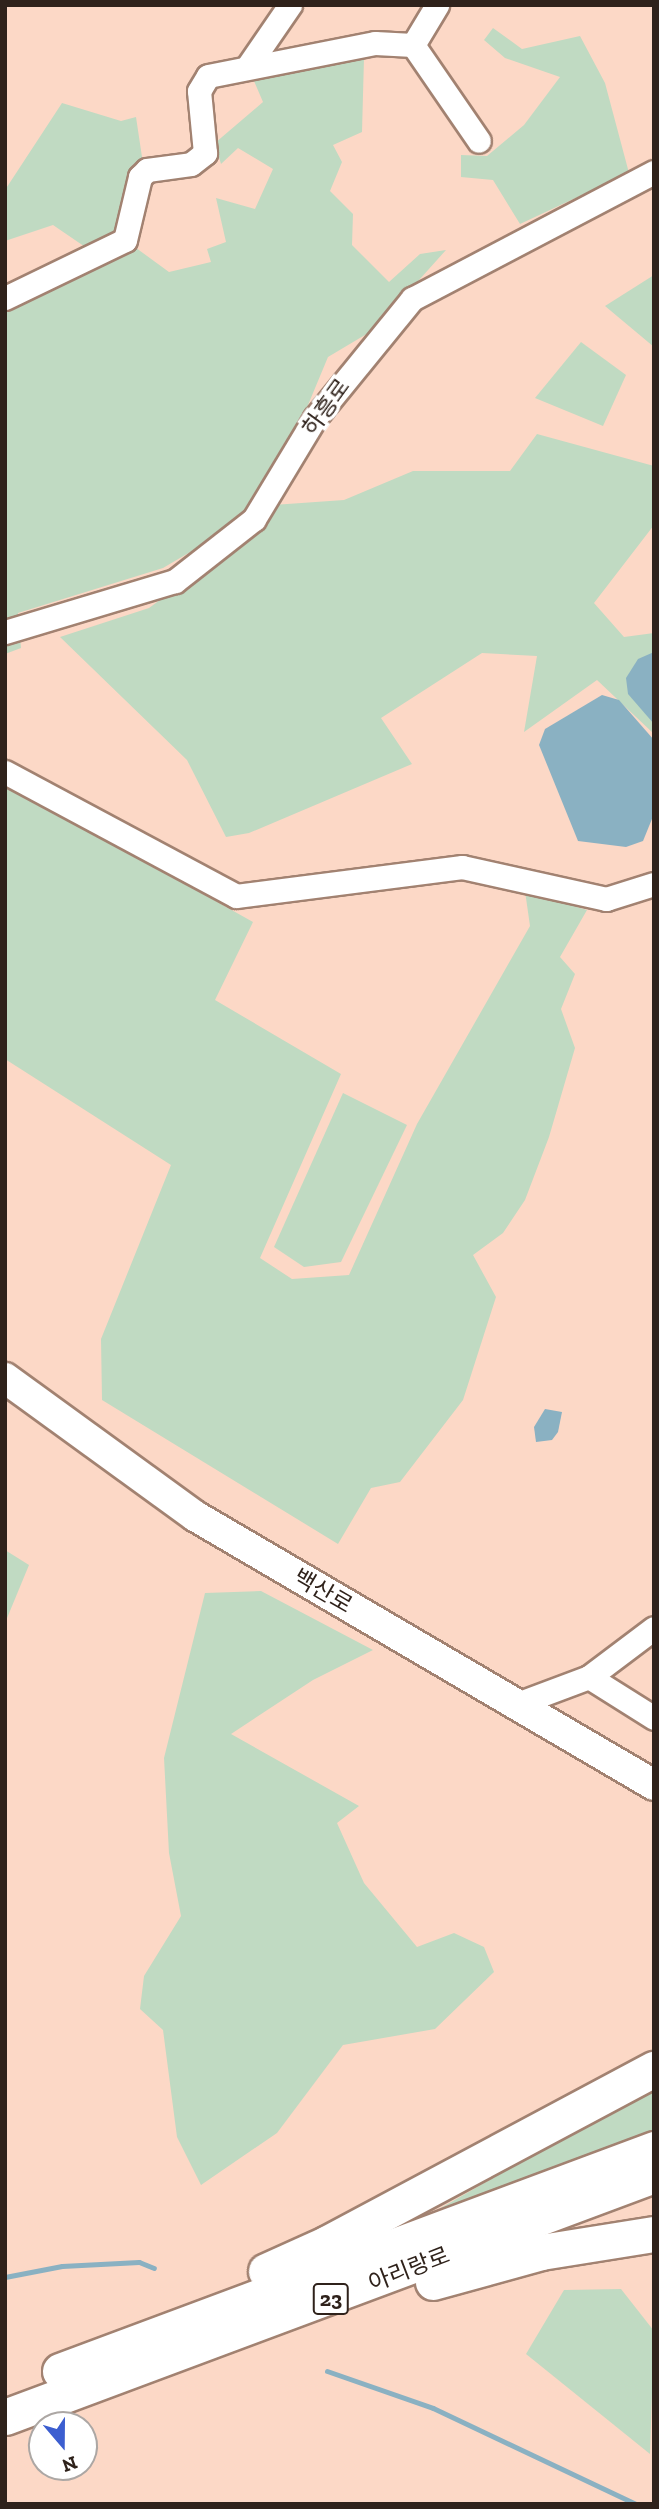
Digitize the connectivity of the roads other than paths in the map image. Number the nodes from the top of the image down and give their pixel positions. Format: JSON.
{"nodes":[{"id":1,"x":290,"y":5,"type":"edge"},
{"id":2,"x":437,"y":5,"type":"edge"},
{"id":3,"x":413,"y":45,"type":"junction"},
{"id":4,"x":248,"y":66,"type":"junction"},
{"id":5,"x":479,"y":141,"type":"dead end"},
{"id":6,"x":654,"y":172,"type":"edge"},
{"id":7,"x":5,"y":298,"type":"edge"},
{"id":8,"x":5,"y":632,"type":"edge"},
{"id":9,"x":5,"y":772,"type":"edge"},
{"id":10,"x":654,"y":884,"type":"edge"},
{"id":11,"x":5,"y":1378,"type":"edge"},
{"id":12,"x":654,"y":1628,"type":"edge"},
{"id":13,"x":589,"y":1677,"type":"junction"},
{"id":14,"x":517,"y":1704,"type":"junction"},
{"id":15,"x":654,"y":1718,"type":"edge"},
{"id":16,"x":654,"y":1785,"type":"edge"},
{"id":17,"x":654,"y":2069,"type":"edge"},
{"id":18,"x":654,"y":2149,"type":"edge"},
{"id":19,"x":654,"y":2175,"type":"edge"},
{"id":20,"x":654,"y":2234,"type":"edge"},
{"id":21,"x":365,"y":2286,"type":"junction"},
{"id":22,"x":146,"y":2339,"type":"junction"},
{"id":23,"x":5,"y":2391,"type":"edge"},
{"id":24,"x":5,"y":2417,"type":"edge"}],
"edges":[{"from":1,"to":4,"type":"street"},
{"from":2,"to":3,"type":"street"},
{"from":3,"to":4,"type":"street"},
{"from":3,"to":5,"type":"street"},
{"from":4,"to":7,"type":"street"},
{"from":6,"to":8,"type":"street","name":"하흥로"},
{"from":9,"to":10,"type":"street"},
{"from":11,"to":14,"type":"main road","name":"백산로"},
{"from":12,"to":13,"type":"street"},
{"from":13,"to":14,"type":"street"},
{"from":13,"to":15,"type":"street"},
{"from":14,"to":16,"type":"main road","name":"백산로"},
{"from":17,"to":22,"type":"highway"},
{"from":18,"to":22,"type":"highway","name":"아리랑로","number":"23"},
{"from":19,"to":21,"type":"highway","name":"아리랑로","number":"23"},
{"from":20,"to":21,"type":"highway"},
{"from":21,"to":24,"type":"highway","name":"아리랑로","number":"23"},
{"from":22,"to":23,"type":"highway","name":"아리랑로","number":"23"}]}
